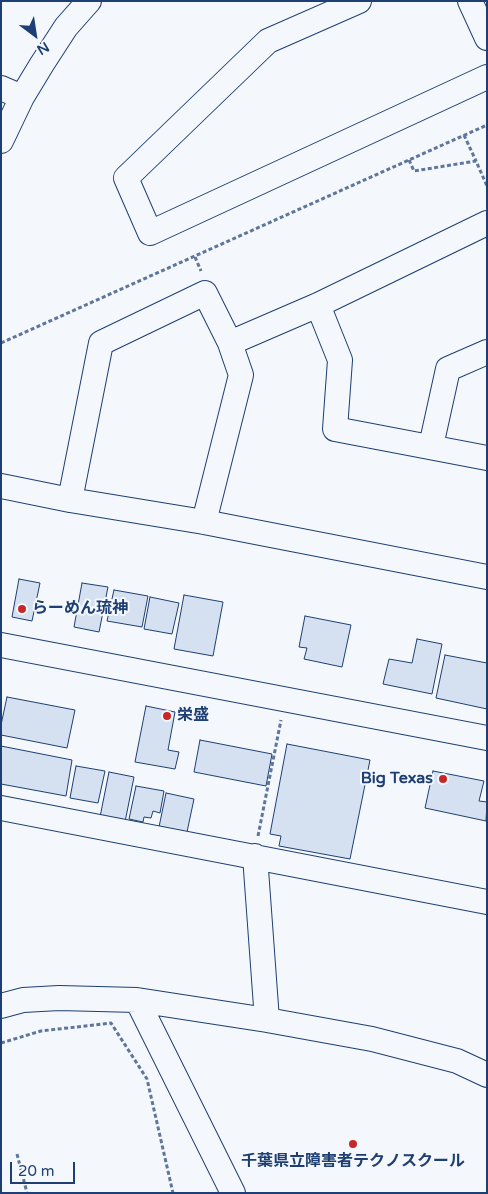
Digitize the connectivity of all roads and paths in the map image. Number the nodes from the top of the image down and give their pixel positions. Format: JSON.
{"nodes":[{"id":1,"x":89,"y":1,"type":"edge"},
{"id":2,"x":359,"y":1,"type":"edge"},
{"id":3,"x":470,"y":1,"type":"edge"},
{"id":4,"x":487,"y":38,"type":"edge"},
{"id":5,"x":487,"y":77,"type":"edge"},
{"id":6,"x":12,"y":93,"type":"edge"},
{"id":7,"x":487,"y":125,"type":"edge"},
{"id":8,"x":464,"y":135,"type":"junction"},
{"id":9,"x":1,"y":141,"type":"edge"},
{"id":10,"x":409,"y":160,"type":"junction"},
{"id":11,"x":476,"y":161,"type":"junction"},
{"id":12,"x":487,"y":186,"type":"edge"},
{"id":13,"x":487,"y":223,"type":"edge"},
{"id":14,"x":318,"y":305,"type":"junction"},
{"id":15,"x":1,"y":343,"type":"edge"},
{"id":16,"x":230,"y":343,"type":"junction"},
{"id":17,"x":487,"y":352,"type":"edge"},
{"id":18,"x":430,"y":446,"type":"junction"},
{"id":19,"x":487,"y":458,"type":"edge"},
{"id":20,"x":1,"y":486,"type":"edge"},
{"id":21,"x":70,"y":500,"type":"junction"},
{"id":22,"x":204,"y":522,"type":"junction"},
{"id":23,"x":487,"y":577,"type":"edge"},
{"id":24,"x":1,"y":645,"type":"edge"},
{"id":25,"x":285,"y":699,"type":"junction"},
{"id":26,"x":487,"y":738,"type":"edge"},
{"id":27,"x":1,"y":808,"type":"edge"},
{"id":28,"x":255,"y":856,"type":"junction"},
{"id":29,"x":487,"y":902,"type":"edge"},
{"id":30,"x":137,"y":1000,"type":"junction"},
{"id":31,"x":1,"y":1006,"type":"edge"},
{"id":32,"x":267,"y":1020,"type":"junction"},
{"id":33,"x":1,"y":1043,"type":"edge"},
{"id":34,"x":487,"y":1075,"type":"edge"},
{"id":35,"x":17,"y":1154,"type":"dead end"},
{"id":36,"x":27,"y":1193,"type":"edge"},
{"id":37,"x":173,"y":1193,"type":"edge"},
{"id":38,"x":232,"y":1193,"type":"edge"}],
"edges":[{"from":1,"to":6,"type":"street"},
{"from":2,"to":5,"type":"street"},
{"from":3,"to":4,"type":"street"},
{"from":6,"to":9,"type":"street"},
{"from":7,"to":8,"type":"path"},
{"from":8,"to":10,"type":"path"},
{"from":8,"to":11,"type":"path"},
{"from":10,"to":11,"type":"path"},
{"from":10,"to":15,"type":"path"},
{"from":11,"to":12,"type":"path"},
{"from":13,"to":14,"type":"street"},
{"from":14,"to":16,"type":"street"},
{"from":14,"to":18,"type":"street"},
{"from":16,"to":21,"type":"street"},
{"from":16,"to":22,"type":"street"},
{"from":17,"to":18,"type":"street"},
{"from":18,"to":19,"type":"street"},
{"from":20,"to":21,"type":"street"},
{"from":21,"to":22,"type":"street"},
{"from":22,"to":23,"type":"street"},
{"from":24,"to":25,"type":"street"},
{"from":25,"to":26,"type":"street"},
{"from":25,"to":28,"type":"path"},
{"from":27,"to":28,"type":"street"},
{"from":28,"to":29,"type":"street"},
{"from":28,"to":32,"type":"street"},
{"from":30,"to":31,"type":"street"},
{"from":30,"to":32,"type":"street"},
{"from":30,"to":38,"type":"street"},
{"from":32,"to":34,"type":"street"},
{"from":33,"to":37,"type":"path"},
{"from":35,"to":36,"type":"path"}]}
